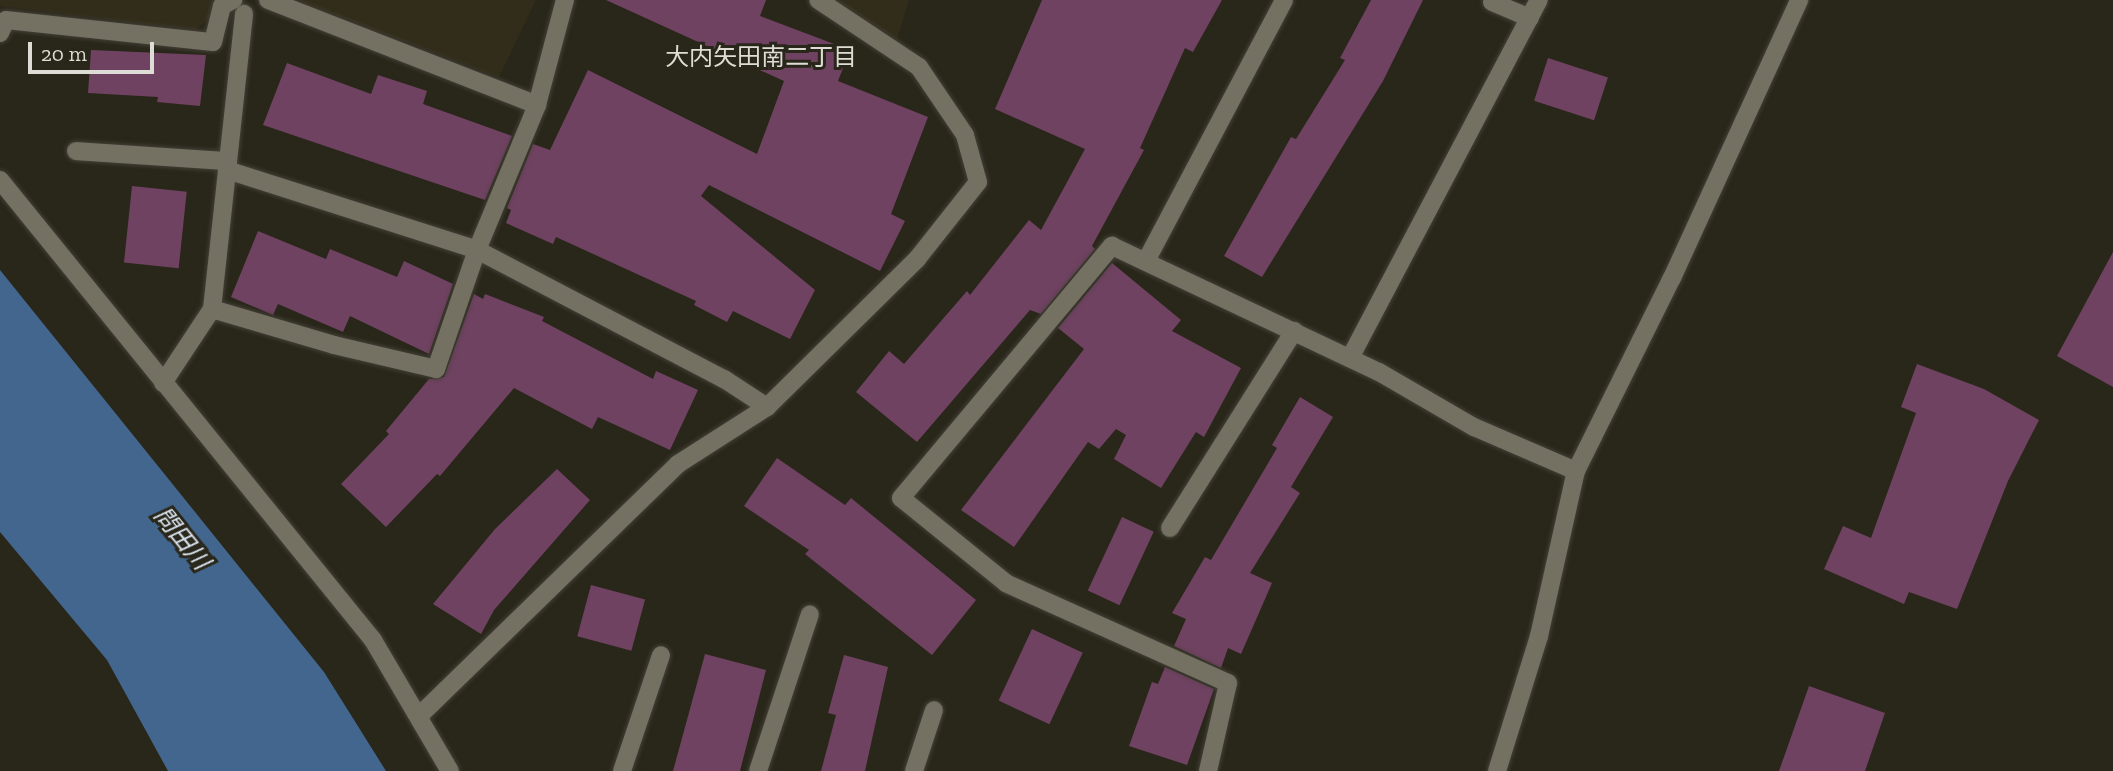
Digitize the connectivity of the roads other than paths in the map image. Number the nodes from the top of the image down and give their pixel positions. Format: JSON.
{"nodes":[{"id":1,"x":268,"y":0,"type":"edge"},
{"id":2,"x":565,"y":0,"type":"edge"},
{"id":3,"x":818,"y":0,"type":"edge"},
{"id":4,"x":1284,"y":0,"type":"edge"},
{"id":5,"x":1539,"y":0,"type":"edge"},
{"id":6,"x":1799,"y":0,"type":"edge"},
{"id":7,"x":1492,"y":2,"type":"dead end"},
{"id":8,"x":238,"y":7,"type":"edge"},
{"id":9,"x":1530,"y":18,"type":"junction"},
{"id":10,"x":0,"y":33,"type":"edge"},
{"id":11,"x":537,"y":105,"type":"junction"},
{"id":12,"x":76,"y":151,"type":"dead end"},
{"id":13,"x":228,"y":166,"type":"junction"},
{"id":14,"x":0,"y":180,"type":"edge"},
{"id":15,"x":477,"y":250,"type":"junction"},
{"id":16,"x":1146,"y":261,"type":"junction"},
{"id":17,"x":212,"y":309,"type":"junction"},
{"id":18,"x":1294,"y":331,"type":"junction"},
{"id":19,"x":1350,"y":358,"type":"junction"},
{"id":20,"x":163,"y":383,"type":"junction"},
{"id":21,"x":767,"y":407,"type":"junction"},
{"id":22,"x":1576,"y":471,"type":"junction"},
{"id":23,"x":1170,"y":528,"type":"dead end"},
{"id":24,"x":810,"y":614,"type":"dead end"},
{"id":25,"x":660,"y":654,"type":"dead end"},
{"id":26,"x":934,"y":710,"type":"dead end"},
{"id":27,"x":420,"y":715,"type":"junction"},
{"id":28,"x":450,"y":771,"type":"edge"},
{"id":29,"x":622,"y":771,"type":"edge"},
{"id":30,"x":758,"y":771,"type":"edge"},
{"id":31,"x":914,"y":771,"type":"edge"},
{"id":32,"x":1208,"y":771,"type":"edge"},
{"id":33,"x":1497,"y":771,"type":"edge"}],
"edges":[{"from":1,"to":11,"type":"street"},
{"from":2,"to":11,"type":"street"},
{"from":3,"to":21,"type":"street"},
{"from":4,"to":16,"type":"street"},
{"from":5,"to":9,"type":"street"},
{"from":6,"to":22,"type":"street"},
{"from":7,"to":9,"type":"street"},
{"from":8,"to":10,"type":"street"},
{"from":8,"to":13,"type":"street"},
{"from":9,"to":19,"type":"street"},
{"from":11,"to":15,"type":"street"},
{"from":12,"to":13,"type":"street"},
{"from":13,"to":15,"type":"street"},
{"from":13,"to":17,"type":"street"},
{"from":14,"to":20,"type":"street"},
{"from":15,"to":17,"type":"street"},
{"from":15,"to":21,"type":"street"},
{"from":16,"to":18,"type":"street"},
{"from":16,"to":32,"type":"street"},
{"from":17,"to":20,"type":"street"},
{"from":18,"to":19,"type":"street"},
{"from":18,"to":23,"type":"street"},
{"from":19,"to":22,"type":"street"},
{"from":20,"to":27,"type":"street"},
{"from":21,"to":27,"type":"street"},
{"from":22,"to":33,"type":"street"},
{"from":24,"to":30,"type":"street"},
{"from":25,"to":29,"type":"street"},
{"from":26,"to":31,"type":"street"},
{"from":27,"to":28,"type":"street"}]}
